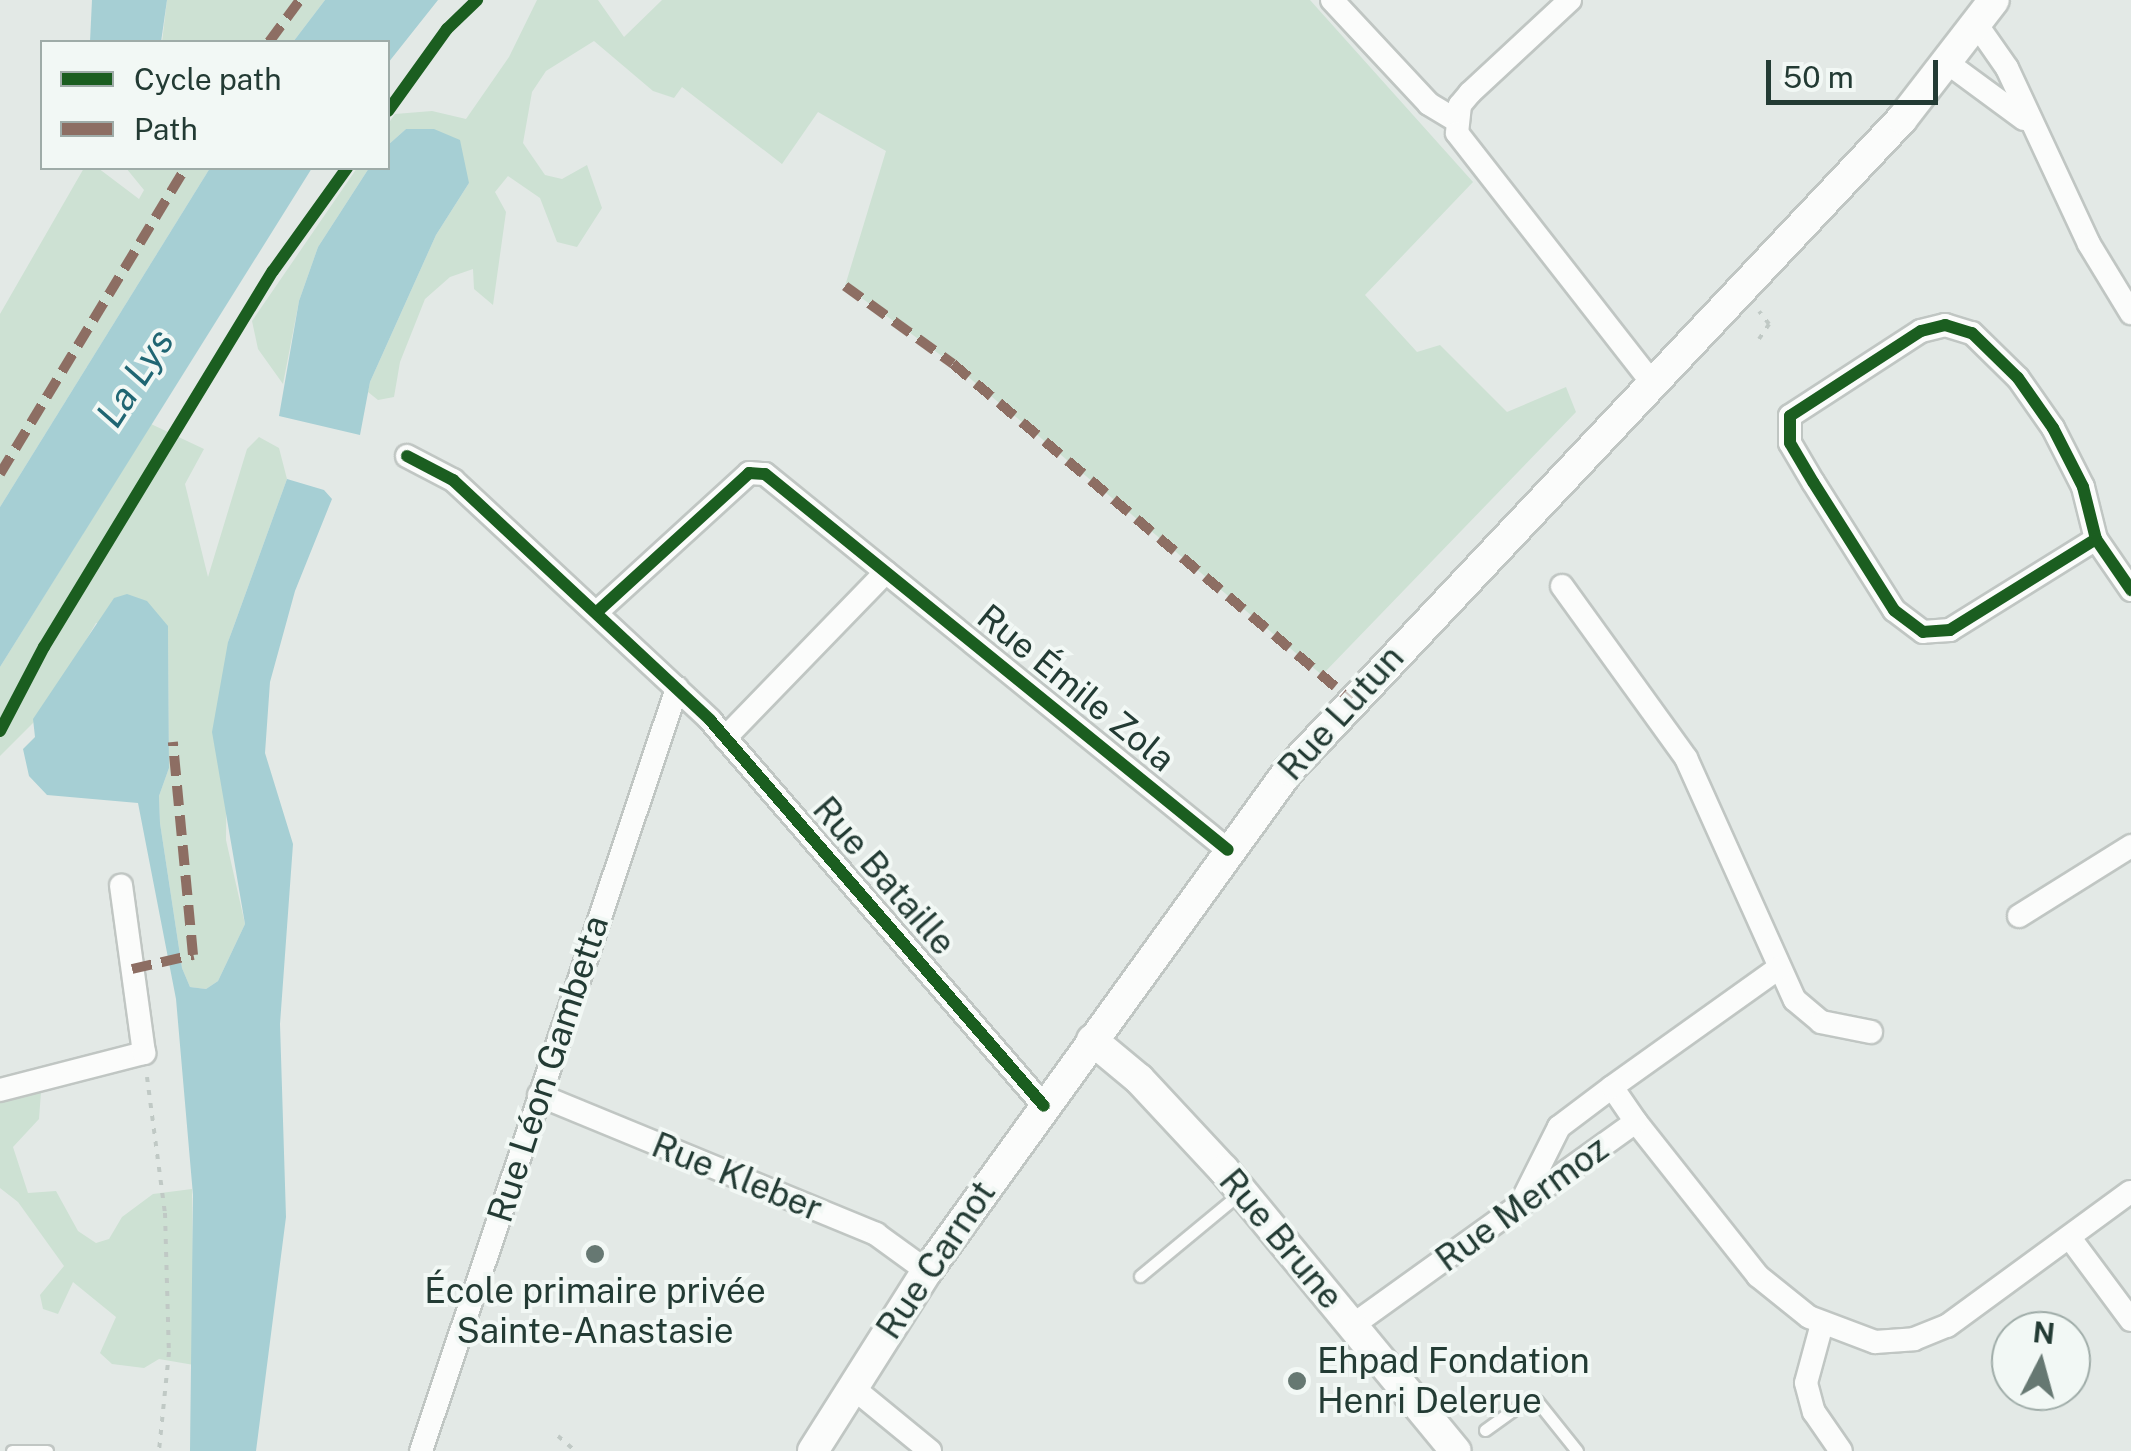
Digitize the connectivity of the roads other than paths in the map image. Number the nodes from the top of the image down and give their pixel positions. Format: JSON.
{"nodes":[{"id":1,"x":1332,"y":0,"type":"edge"},
{"id":2,"x":1570,"y":0,"type":"edge"},
{"id":3,"x":1986,"y":12,"type":"edge"},
{"id":4,"x":1949,"y":64,"type":"junction"},
{"id":5,"x":1456,"y":120,"type":"junction"},
{"id":6,"x":2030,"y":125,"type":"junction"},
{"id":7,"x":2131,"y":314,"type":"edge"},
{"id":8,"x":1652,"y":382,"type":"junction"},
{"id":9,"x":407,"y":456,"type":"dead end"},
{"id":10,"x":2096,"y":539,"type":"junction"},
{"id":11,"x":886,"y":572,"type":"junction"},
{"id":12,"x":1562,"y":586,"type":"dead end"},
{"id":13,"x":2131,"y":590,"type":"edge"},
{"id":14,"x":597,"y":612,"type":"junction"},
{"id":15,"x":676,"y":688,"type":"junction"},
{"id":16,"x":725,"y":738,"type":"junction"},
{"id":17,"x":2131,"y":846,"type":"edge"},
{"id":18,"x":1228,"y":850,"type":"junction"},
{"id":19,"x":121,"y":886,"type":"dead end"},
{"id":20,"x":2018,"y":916,"type":"dead end"},
{"id":21,"x":1779,"y":968,"type":"junction"},
{"id":22,"x":1871,"y":1032,"type":"dead end"},
{"id":23,"x":1092,"y":1040,"type":"junction"},
{"id":24,"x":1066,"y":1074,"type":"joint"},
{"id":25,"x":1612,"y":1088,"type":"junction"},
{"id":26,"x":0,"y":1090,"type":"edge"},
{"id":27,"x":539,"y":1095,"type":"junction"},
{"id":28,"x":1044,"y":1106,"type":"junction"},
{"id":29,"x":1636,"y":1122,"type":"junction"},
{"id":30,"x":1242,"y":1191,"type":"junction"},
{"id":31,"x":2130,"y":1192,"type":"edge"},
{"id":32,"x":1513,"y":1209,"type":"junction"},
{"id":33,"x":2070,"y":1238,"type":"junction"},
{"id":34,"x":927,"y":1271,"type":"junction"},
{"id":35,"x":1140,"y":1276,"type":"dead end"},
{"id":36,"x":2131,"y":1320,"type":"edge"},
{"id":37,"x":1822,"y":1324,"type":"junction"},
{"id":38,"x":1353,"y":1325,"type":"junction"},
{"id":39,"x":852,"y":1386,"type":"junction"},
{"id":40,"x":1485,"y":1430,"type":"dead end"},
{"id":41,"x":12,"y":1451,"type":"edge"},
{"id":42,"x":47,"y":1451,"type":"edge"},
{"id":43,"x":421,"y":1451,"type":"edge"},
{"id":44,"x":813,"y":1451,"type":"edge"},
{"id":45,"x":930,"y":1451,"type":"edge"},
{"id":46,"x":1456,"y":1451,"type":"edge"},
{"id":47,"x":1577,"y":1451,"type":"edge"},
{"id":48,"x":1841,"y":1451,"type":"edge"}],
"edges":[{"from":1,"to":5,"type":"street"},
{"from":2,"to":5,"type":"street"},
{"from":3,"to":4,"type":"main road","name":"Rue Lutun"},
{"from":3,"to":6,"type":"street"},
{"from":4,"to":6,"type":"street"},
{"from":4,"to":8,"type":"main road","name":"Rue Lutun"},
{"from":5,"to":8,"type":"street"},
{"from":6,"to":7,"type":"street"},
{"from":8,"to":18,"type":"main road","name":"Rue Lutun"},
{"from":9,"to":14,"type":"street","name":"Rue Bataille"},
{"from":10,"to":10,"type":"street"},
{"from":10,"to":13,"type":"street"},
{"from":11,"to":14,"type":"street","name":"Rue Émile Zola"},
{"from":11,"to":16,"type":"street"},
{"from":11,"to":18,"type":"street","name":"Rue Émile Zola"},
{"from":12,"to":21,"type":"street"},
{"from":14,"to":15,"type":"street","name":"Rue Bataille"},
{"from":15,"to":16,"type":"street","name":"Rue Bataille"},
{"from":15,"to":27,"type":"street","name":"Rue Léon Gambetta"},
{"from":16,"to":28,"type":"street","name":"Rue Bataille"},
{"from":17,"to":20,"type":"street"},
{"from":18,"to":23,"type":"main road","name":"Rue Lutun"},
{"from":19,"to":26,"type":"street"},
{"from":21,"to":22,"type":"street"},
{"from":21,"to":25,"type":"street","name":"Rue Mermoz"},
{"from":23,"to":24,"type":"main road","name":"Rue Lutun"},
{"from":23,"to":30,"type":"main road","name":"Rue Brune"},
{"from":24,"to":28,"type":"main road","name":"Rue Carnot"},
{"from":25,"to":29,"type":"street","name":"Rue Mermoz"},
{"from":25,"to":32,"type":"street"},
{"from":27,"to":34,"type":"street","name":"Rue Kleber"},
{"from":27,"to":43,"type":"street","name":"Rue Léon Gambetta"},
{"from":28,"to":34,"type":"main road","name":"Rue Carnot"},
{"from":29,"to":32,"type":"street","name":"Rue Mermoz"},
{"from":29,"to":37,"type":"street"},
{"from":30,"to":35,"type":"lane"},
{"from":30,"to":38,"type":"main road","name":"Rue Brune"},
{"from":31,"to":33,"type":"street"},
{"from":32,"to":38,"type":"street","name":"Rue Mermoz"},
{"from":33,"to":36,"type":"street"},
{"from":33,"to":37,"type":"street"},
{"from":34,"to":39,"type":"main road","name":"Rue Carnot"},
{"from":37,"to":48,"type":"street"},
{"from":38,"to":46,"type":"main road","name":"Rue Brune"},
{"from":39,"to":44,"type":"main road","name":"Rue Carnot"},
{"from":39,"to":45,"type":"street"},
{"from":40,"to":47,"type":"lane"},
{"from":41,"to":42,"type":"lane"}]}
